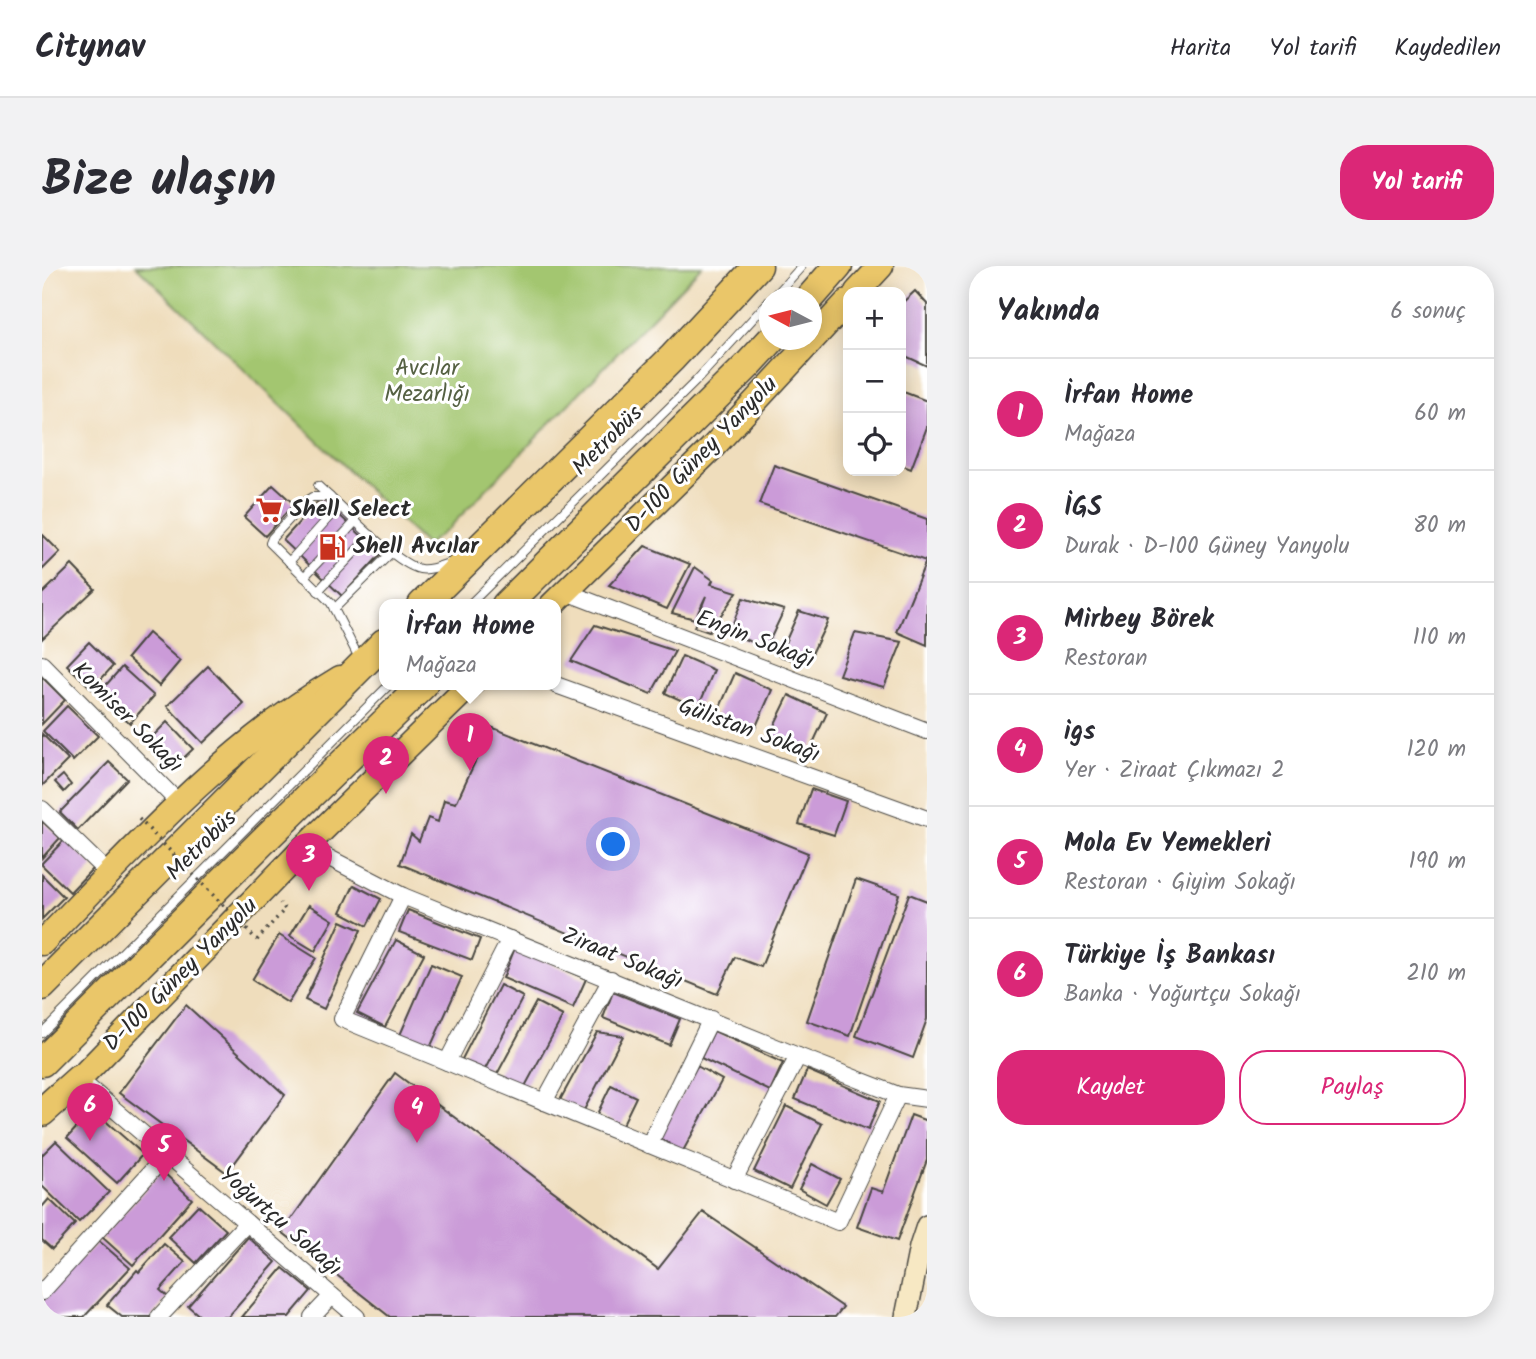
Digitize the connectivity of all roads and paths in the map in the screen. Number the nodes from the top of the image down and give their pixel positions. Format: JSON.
{"nodes":[{"id":1,"x":758,"y":266,"type":"edge"},
{"id":2,"x":802,"y":266,"type":"edge"},
{"id":3,"x":838,"y":266,"type":"edge"},
{"id":4,"x":881,"y":266,"type":"edge"},
{"id":5,"x":782,"y":287,"type":"edge"},
{"id":6,"x":820,"y":287,"type":"edge"},
{"id":7,"x":862,"y":287,"type":"edge"},
{"id":8,"x":843,"y":306,"type":"edge"},
{"id":9,"x":759,"y":312,"type":"edge"},
{"id":10,"x":762,"y":350,"type":"edge"},
{"id":11,"x":318,"y":485,"type":"dead end"},
{"id":12,"x":330,"y":497,"type":"junction"},
{"id":13,"x":339,"y":506,"type":"junction"},
{"id":14,"x":356,"y":521,"type":"junction"},
{"id":15,"x":372,"y":535,"type":"junction"},
{"id":16,"x":391,"y":553,"type":"junction"},
{"id":17,"x":472,"y":556,"type":"junction"},
{"id":18,"x":289,"y":562,"type":"junction"},
{"id":19,"x":304,"y":577,"type":"junction"},
{"id":20,"x":318,"y":591,"type":"junction"},
{"id":21,"x":559,"y":598,"type":"edge"},
{"id":22,"x":428,"y":599,"type":"edge"},
{"id":23,"x":475,"y":599,"type":"edge"},
{"id":24,"x":512,"y":599,"type":"edge"},
{"id":25,"x":334,"y":610,"type":"junction"},
{"id":26,"x":379,"y":648,"type":"edge"},
{"id":27,"x":42,"y":664,"type":"edge"},
{"id":28,"x":362,"y":665,"type":"junction"},
{"id":29,"x":561,"y":687,"type":"edge"},
{"id":30,"x":384,"y":690,"type":"edge"},
{"id":31,"x":419,"y":690,"type":"edge"},
{"id":32,"x":465,"y":690,"type":"edge"},
{"id":33,"x":927,"y":731,"type":"edge"},
{"id":34,"x":179,"y":803,"type":"junction"},
{"id":35,"x":42,"y":809,"type":"edge"},
{"id":36,"x":139,"y":819,"type":"dead end"},
{"id":37,"x":927,"y":819,"type":"edge"},
{"id":38,"x":306,"y":846,"type":"junction"},
{"id":39,"x":109,"y":874,"type":"junction"},
{"id":40,"x":403,"y":896,"type":"junction"},
{"id":41,"x":285,"y":909,"type":"dead end"},
{"id":42,"x":510,"y":939,"type":"junction"},
{"id":43,"x":42,"y":943,"type":"edge"},
{"id":44,"x":611,"y":979,"type":"junction"},
{"id":45,"x":42,"y":986,"type":"edge"},
{"id":46,"x":711,"y":1019,"type":"junction"},
{"id":47,"x":42,"y":1034,"type":"edge"},
{"id":48,"x":798,"y":1056,"type":"junction"},
{"id":49,"x":42,"y":1062,"type":"edge"},
{"id":50,"x":447,"y":1062,"type":"junction"},
{"id":51,"x":79,"y":1079,"type":"junction"},
{"id":52,"x":898,"y":1095,"type":"junction"},
{"id":53,"x":927,"y":1099,"type":"edge"},
{"id":54,"x":544,"y":1102,"type":"junction"},
{"id":55,"x":42,"y":1112,"type":"edge"},
{"id":56,"x":42,"y":1119,"type":"edge"},
{"id":57,"x":649,"y":1145,"type":"junction"},
{"id":58,"x":167,"y":1154,"type":"junction"},
{"id":59,"x":734,"y":1180,"type":"junction"},
{"id":60,"x":247,"y":1223,"type":"junction"},
{"id":61,"x":927,"y":1226,"type":"edge"},
{"id":62,"x":924,"y":1249,"type":"edge"},
{"id":63,"x":42,"y":1292,"type":"edge"},
{"id":64,"x":332,"y":1296,"type":"junction"},
{"id":65,"x":159,"y":1317,"type":"edge"},
{"id":66,"x":312,"y":1317,"type":"edge"},
{"id":67,"x":357,"y":1317,"type":"edge"},
{"id":68,"x":906,"y":1317,"type":"edge"}],
"edges":[{"from":1,"to":17,"type":"highway"},
{"from":2,"to":5,"type":"lane","name":"Metrobüs"},
{"from":3,"to":6,"type":"highway"},
{"from":4,"to":7,"type":"main road"},
{"from":8,"to":21,"type":"main road","name":"D-100 Güney Yanyolu"},
{"from":9,"to":23,"type":"lane","name":"Metrobüs"},
{"from":10,"to":24,"type":"highway"},
{"from":11,"to":12,"type":"lane"},
{"from":12,"to":13,"type":"lane"},
{"from":12,"to":18,"type":"lane"},
{"from":13,"to":14,"type":"lane"},
{"from":13,"to":18,"type":"lane"},
{"from":14,"to":15,"type":"lane"},
{"from":14,"to":19,"type":"lane"},
{"from":15,"to":16,"type":"lane"},
{"from":15,"to":20,"type":"lane"},
{"from":16,"to":17,"type":"lane"},
{"from":16,"to":25,"type":"lane"},
{"from":17,"to":22,"type":"highway"},
{"from":18,"to":19,"type":"lane"},
{"from":19,"to":20,"type":"lane"},
{"from":20,"to":25,"type":"lane"},
{"from":21,"to":33,"type":"street","name":"Engin Sokağı"},
{"from":25,"to":28,"type":"lane"},
{"from":26,"to":28,"type":"highway"},
{"from":27,"to":34,"type":"street","name":"Komiser Sokağı"},
{"from":28,"to":34,"type":"main road"},
{"from":28,"to":45,"type":"highway"},
{"from":29,"to":37,"type":"street","name":"Gülistan Sokağı"},
{"from":30,"to":47,"type":"lane","name":"Metrobüs"},
{"from":31,"to":49,"type":"highway"},
{"from":32,"to":38,"type":"main road","name":"D-100 Güney Yanyolu"},
{"from":34,"to":39,"type":"main road"},
{"from":35,"to":39,"type":"street"},
{"from":36,"to":41,"type":"path","bridge":true},
{"from":38,"to":40,"type":"street","name":"Ziraat Sokağı"},
{"from":38,"to":51,"type":"main road","name":"D-100 Güney Yanyolu"},
{"from":39,"to":43,"type":"main road"},
{"from":40,"to":42,"type":"street","name":"Ziraat Sokağı"},
{"from":40,"to":50,"type":"street"},
{"from":42,"to":44,"type":"street","name":"Ziraat Sokağı"},
{"from":42,"to":50,"type":"street"},
{"from":44,"to":46,"type":"street","name":"Ziraat Sokağı"},
{"from":44,"to":54,"type":"street"},
{"from":46,"to":48,"type":"street","name":"Ziraat Sokağı"},
{"from":46,"to":57,"type":"street"},
{"from":48,"to":52,"type":"street","name":"Ziraat Sokağı"},
{"from":48,"to":59,"type":"street"},
{"from":50,"to":54,"type":"street"},
{"from":51,"to":55,"type":"highway"},
{"from":51,"to":56,"type":"main road","name":"D-100 Güney Yanyolu"},
{"from":51,"to":58,"type":"street","name":"Yoğurtçu Sokağı"},
{"from":52,"to":53,"type":"street","name":"Ziraat Sokağı"},
{"from":52,"to":59,"type":"street"},
{"from":54,"to":57,"type":"street"},
{"from":57,"to":59,"type":"street"},
{"from":58,"to":60,"type":"street","name":"Yoğurtçu Sokağı"},
{"from":58,"to":63,"type":"street"},
{"from":60,"to":64,"type":"street","name":"Yoğurtçu Sokağı"},
{"from":60,"to":65,"type":"street"},
{"from":61,"to":62,"type":"main road"},
{"from":62,"to":68,"type":"main road"},
{"from":64,"to":66,"type":"street"},
{"from":64,"to":67,"type":"street","name":"Yoğurtçu Sokağı"}]}
